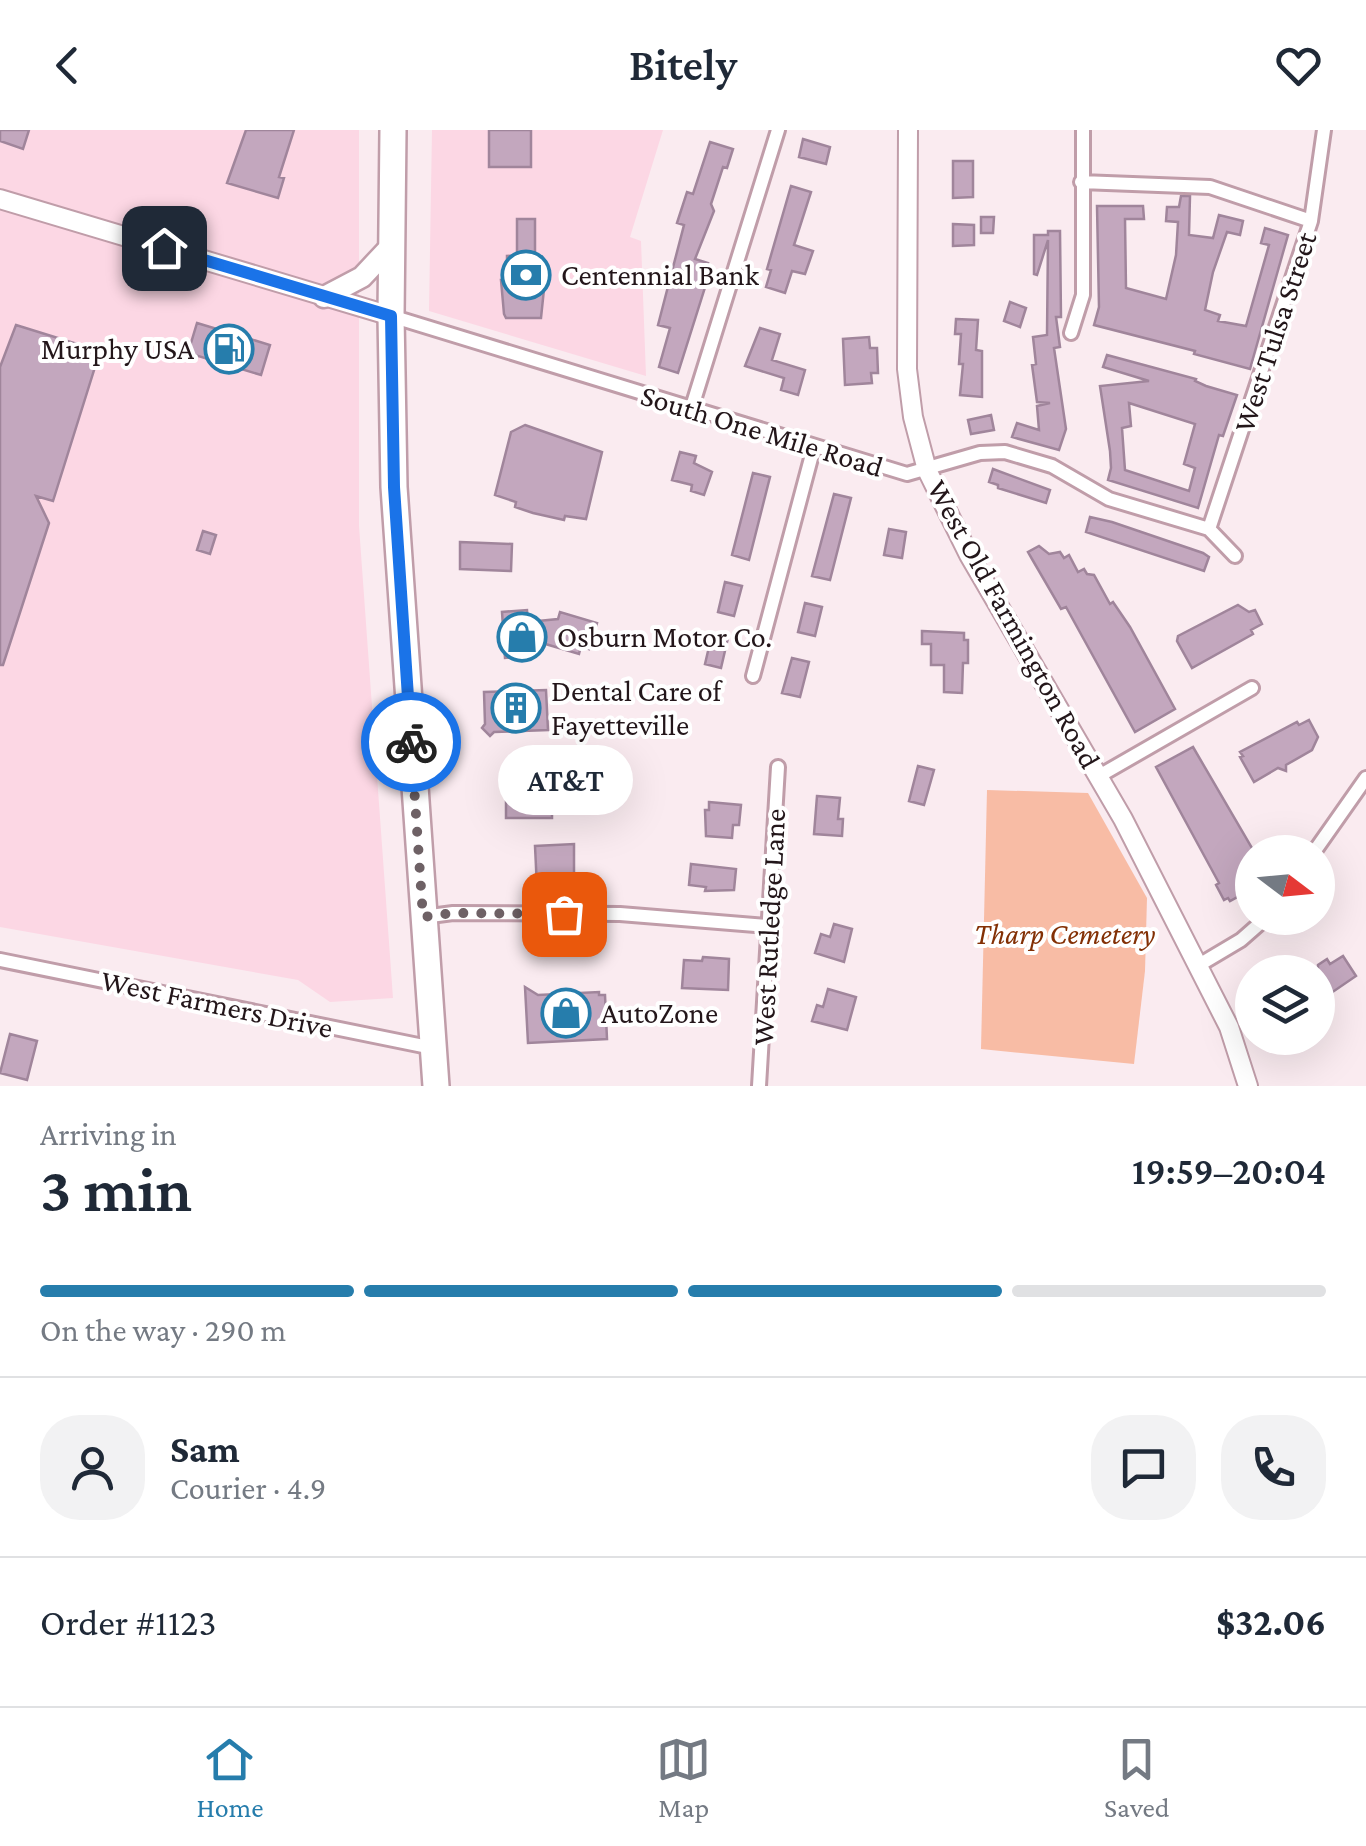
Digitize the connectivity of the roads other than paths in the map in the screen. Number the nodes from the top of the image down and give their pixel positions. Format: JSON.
{"nodes":[{"id":1,"x":393,"y":130,"type":"edge"},
{"id":2,"x":778,"y":130,"type":"edge"},
{"id":3,"x":908,"y":130,"type":"edge"},
{"id":4,"x":1083,"y":130,"type":"edge"},
{"id":5,"x":1324,"y":130,"type":"edge"},
{"id":6,"x":1081,"y":182,"type":"junction"},
{"id":7,"x":0,"y":199,"type":"edge"},
{"id":8,"x":1311,"y":222,"type":"junction"},
{"id":9,"x":392,"y":245,"type":"junction"},
{"id":10,"x":324,"y":297,"type":"junction"},
{"id":11,"x":391,"y":316,"type":"junction"},
{"id":12,"x":1071,"y":332,"type":"dead end"},
{"id":13,"x":691,"y":410,"type":"junction"},
{"id":14,"x":814,"y":447,"type":"junction"},
{"id":15,"x":927,"y":470,"type":"junction"},
{"id":16,"x":1209,"y":529,"type":"junction"},
{"id":17,"x":1234,"y":556,"type":"dead end"},
{"id":18,"x":753,"y":676,"type":"dead end"},
{"id":19,"x":1252,"y":688,"type":"dead end"},
{"id":20,"x":778,"y":767,"type":"dead end"},
{"id":21,"x":1099,"y":776,"type":"junction"},
{"id":22,"x":1366,"y":778,"type":"edge"},
{"id":23,"x":1326,"y":835,"type":"edge"},
{"id":24,"x":423,"y":917,"type":"junction"},
{"id":25,"x":768,"y":926,"type":"junction"},
{"id":26,"x":1246,"y":935,"type":"edge"},
{"id":27,"x":0,"y":960,"type":"edge"},
{"id":28,"x":1199,"y":965,"type":"junction"},
{"id":29,"x":434,"y":1048,"type":"junction"},
{"id":30,"x":436,"y":1086,"type":"edge"},
{"id":31,"x":759,"y":1086,"type":"edge"},
{"id":32,"x":1248,"y":1086,"type":"edge"}],
"edges":[{"from":1,"to":9,"type":"highway"},
{"from":2,"to":13,"type":"street"},
{"from":3,"to":15,"type":"street","name":"West Old Farmington Road"},
{"from":4,"to":6,"type":"street"},
{"from":5,"to":8,"type":"street","name":"West Tulsa Street"},
{"from":6,"to":8,"type":"street"},
{"from":6,"to":12,"type":"street"},
{"from":7,"to":10,"type":"street"},
{"from":8,"to":16,"type":"street","name":"West Tulsa Street"},
{"from":9,"to":10,"type":"main road"},
{"from":9,"to":11,"type":"highway"},
{"from":10,"to":11,"type":"street"},
{"from":11,"to":13,"type":"street","name":"South One Mile Road"},
{"from":11,"to":24,"type":"highway"},
{"from":13,"to":14,"type":"street","name":"South One Mile Road"},
{"from":14,"to":15,"type":"street","name":"South One Mile Road"},
{"from":14,"to":18,"type":"street"},
{"from":15,"to":16,"type":"street","name":"South One Mile Road"},
{"from":15,"to":21,"type":"street","name":"West Old Farmington Road"},
{"from":16,"to":17,"type":"street"},
{"from":19,"to":21,"type":"street"},
{"from":20,"to":25,"type":"street","name":"West Rutledge Lane"},
{"from":21,"to":28,"type":"street","name":"West Old Farmington Road"},
{"from":22,"to":23,"type":"street"},
{"from":24,"to":25,"type":"street"},
{"from":24,"to":29,"type":"highway"},
{"from":25,"to":31,"type":"street","name":"West Rutledge Lane"},
{"from":26,"to":28,"type":"street"},
{"from":27,"to":29,"type":"street","name":"West Farmers Drive"},
{"from":28,"to":32,"type":"street","name":"West Old Farmington Road"},
{"from":29,"to":30,"type":"highway"}]}
